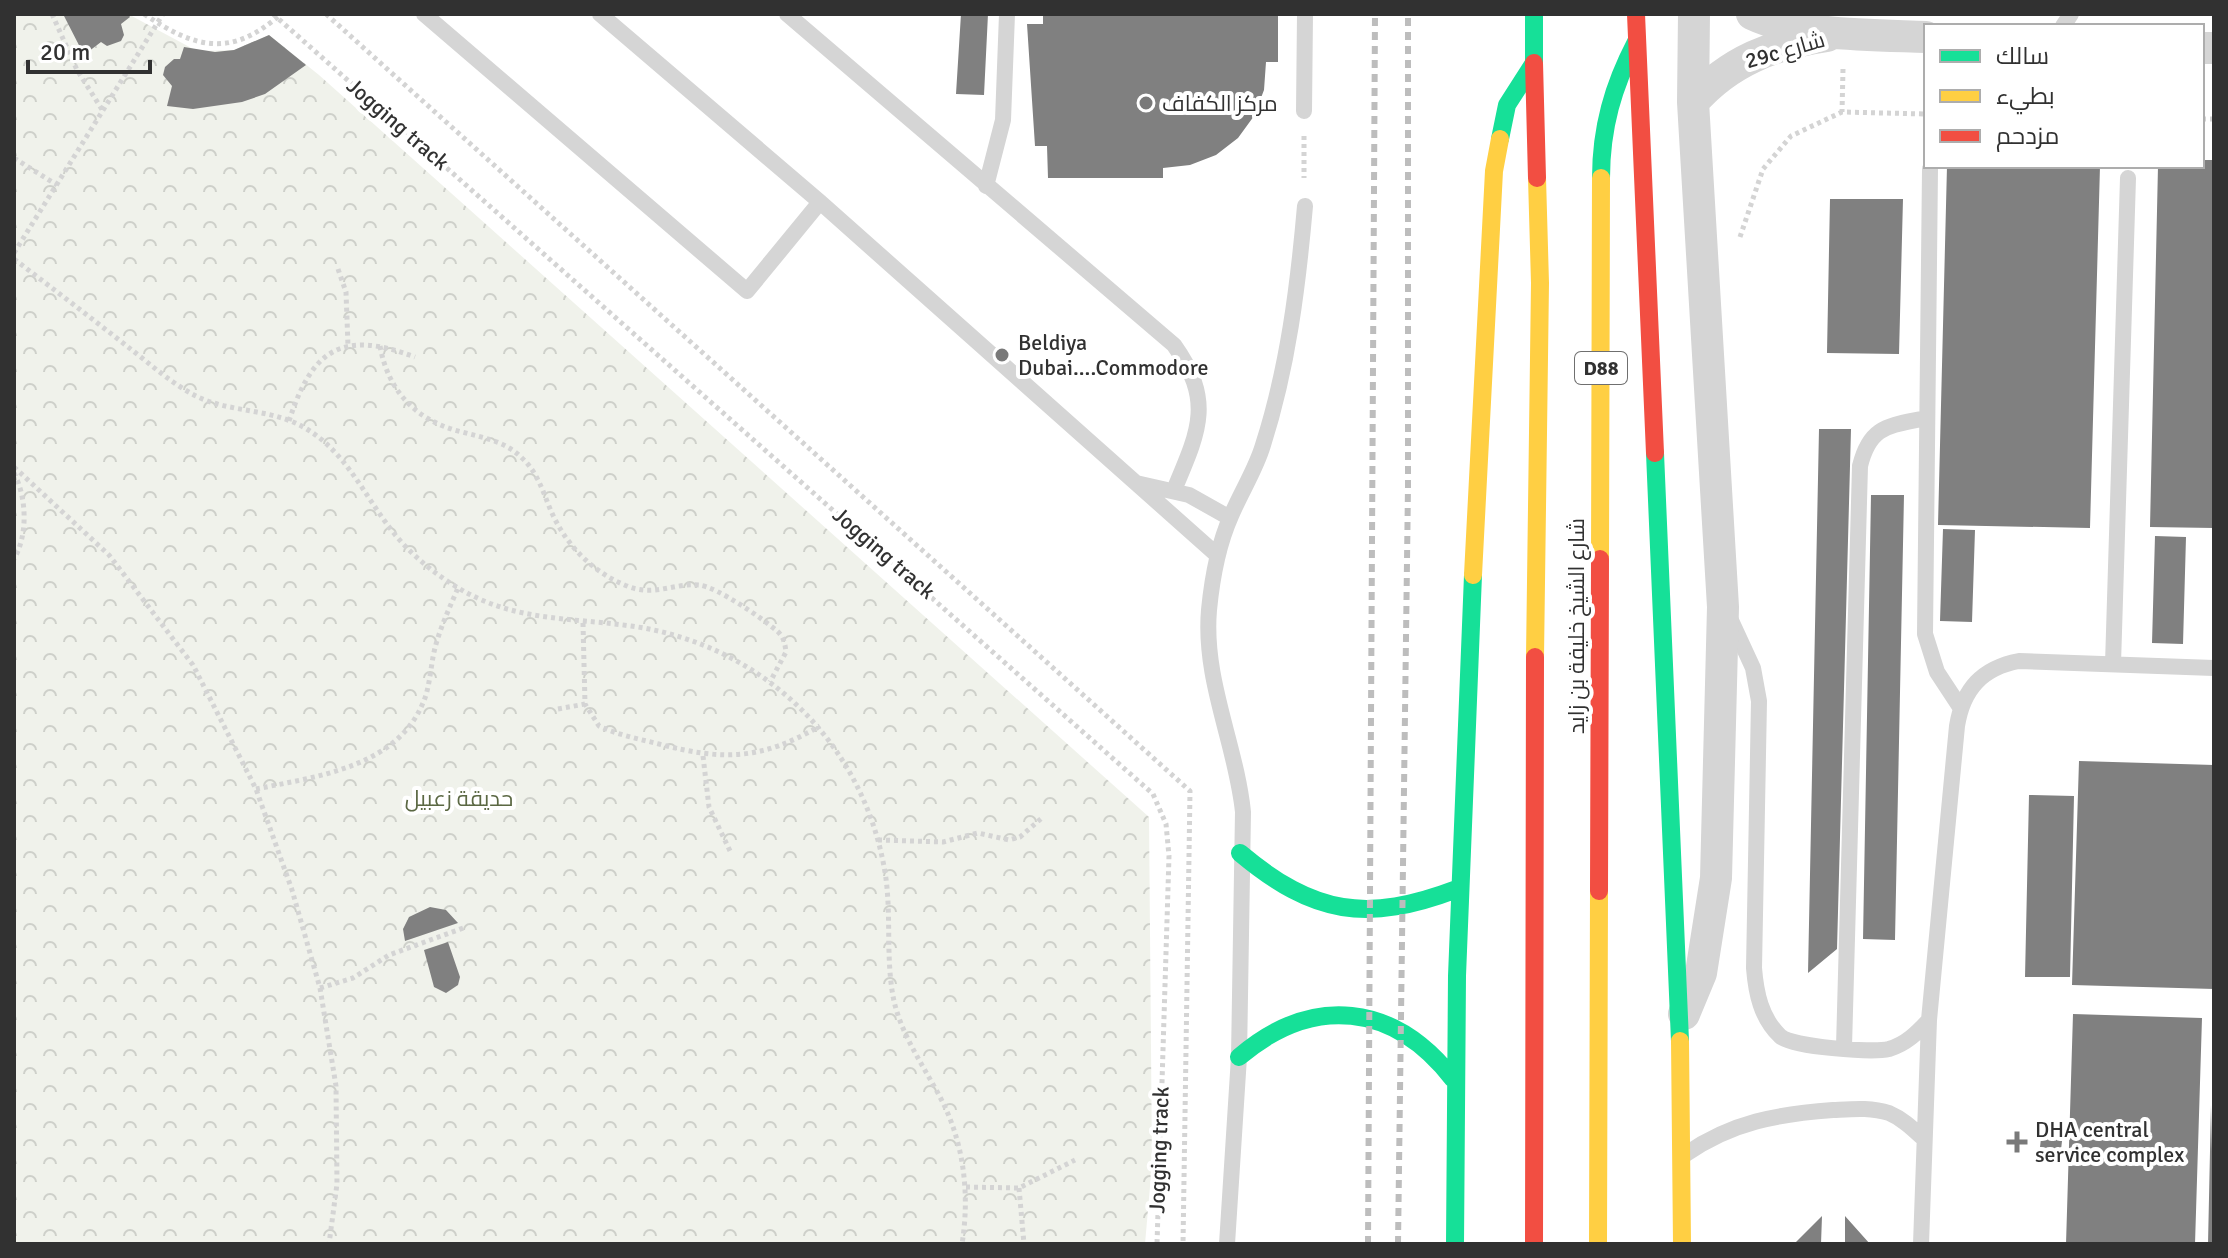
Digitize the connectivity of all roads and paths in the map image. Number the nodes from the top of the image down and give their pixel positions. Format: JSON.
{"nodes":[{"id":1,"x":52,"y":14,"type":"edge"},
{"id":2,"x":144,"y":14,"type":"edge"},
{"id":3,"x":163,"y":14,"type":"edge"},
{"id":4,"x":326,"y":14,"type":"edge"},
{"id":5,"x":424,"y":14,"type":"edge"},
{"id":6,"x":600,"y":14,"type":"edge"},
{"id":7,"x":787,"y":14,"type":"edge"},
{"id":8,"x":1007,"y":14,"type":"edge"},
{"id":9,"x":1305,"y":14,"type":"edge"},
{"id":10,"x":1534,"y":14,"type":"edge"},
{"id":11,"x":1636,"y":14,"type":"edge"},
{"id":12,"x":1694,"y":14,"type":"edge"},
{"id":13,"x":1752,"y":14,"type":"edge"},
{"id":14,"x":277,"y":15,"type":"edge"},
{"id":15,"x":158,"y":23,"type":"junction"},
{"id":16,"x":1844,"y":34,"type":"junction"},
{"id":17,"x":1924,"y":37,"type":"edge"},
{"id":18,"x":1636,"y":42,"type":"junction"},
{"id":19,"x":1534,"y":63,"type":"junction"},
{"id":20,"x":1693,"y":102,"type":"junction"},
{"id":21,"x":103,"y":111,"type":"junction"},
{"id":22,"x":1304,"y":111,"type":"joint"},
{"id":23,"x":1842,"y":112,"type":"junction"},
{"id":24,"x":1924,"y":114,"type":"edge"},
{"id":25,"x":14,"y":158,"type":"edge"},
{"id":26,"x":1930,"y":169,"type":"dead end"},
{"id":27,"x":2128,"y":178,"type":"dead end"},
{"id":28,"x":57,"y":185,"type":"junction"},
{"id":29,"x":986,"y":186,"type":"junction"},
{"id":30,"x":820,"y":202,"type":"junction"},
{"id":31,"x":1305,"y":206,"type":"joint"},
{"id":32,"x":1738,"y":242,"type":"dead end"},
{"id":33,"x":14,"y":253,"type":"edge"},
{"id":34,"x":14,"y":259,"type":"edge"},
{"id":35,"x":338,"y":269,"type":"dead end"},
{"id":36,"x":348,"y":346,"type":"junction"},
{"id":37,"x":380,"y":346,"type":"junction"},
{"id":38,"x":415,"y":357,"type":"dead end"},
{"id":39,"x":1926,"y":418,"type":"junction"},
{"id":40,"x":289,"y":421,"type":"junction"},
{"id":41,"x":14,"y":470,"type":"edge"},
{"id":42,"x":1136,"y":483,"type":"junction"},
{"id":43,"x":1174,"y":490,"type":"junction"},
{"id":44,"x":1230,"y":518,"type":"junction"},
{"id":45,"x":1217,"y":555,"type":"junction"},
{"id":46,"x":14,"y":559,"type":"edge"},
{"id":47,"x":458,"y":588,"type":"junction"},
{"id":48,"x":1723,"y":607,"type":"junction"},
{"id":49,"x":583,"y":623,"type":"junction"},
{"id":50,"x":2113,"y":664,"type":"junction"},
{"id":51,"x":2214,"y":668,"type":"edge"},
{"id":52,"x":770,"y":682,"type":"junction"},
{"id":53,"x":585,"y":704,"type":"junction"},
{"id":54,"x":1960,"y":707,"type":"junction"},
{"id":55,"x":558,"y":709,"type":"dead end"},
{"id":56,"x":820,"y":726,"type":"junction"},
{"id":57,"x":703,"y":756,"type":"junction"},
{"id":58,"x":256,"y":789,"type":"junction"},
{"id":59,"x":1043,"y":817,"type":"dead end"},
{"id":60,"x":878,"y":840,"type":"junction"},
{"id":61,"x":731,"y":853,"type":"dead end"},
{"id":62,"x":1240,"y":853,"type":"junction"},
{"id":63,"x":1457,"y":889,"type":"junction"},
{"id":64,"x":466,"y":927,"type":"dead end"},
{"id":65,"x":320,"y":988,"type":"junction"},
{"id":66,"x":1929,"y":1020,"type":"junction"},
{"id":67,"x":1680,"y":1024,"type":"junction"},
{"id":68,"x":1844,"y":1047,"type":"junction"},
{"id":69,"x":1239,"y":1057,"type":"junction"},
{"id":70,"x":1453,"y":1079,"type":"junction"},
{"id":71,"x":1924,"y":1139,"type":"junction"},
{"id":72,"x":1681,"y":1157,"type":"junction"},
{"id":73,"x":1075,"y":1160,"type":"dead end"},
{"id":74,"x":966,"y":1187,"type":"junction"},
{"id":75,"x":1019,"y":1188,"type":"junction"},
{"id":76,"x":329,"y":1244,"type":"edge"},
{"id":77,"x":962,"y":1244,"type":"edge"},
{"id":78,"x":1024,"y":1244,"type":"edge"},
{"id":79,"x":1157,"y":1244,"type":"edge"},
{"id":80,"x":1183,"y":1244,"type":"edge"},
{"id":81,"x":1227,"y":1244,"type":"edge"},
{"id":82,"x":1455,"y":1244,"type":"edge"},
{"id":83,"x":1534,"y":1244,"type":"edge"},
{"id":84,"x":1598,"y":1244,"type":"edge"},
{"id":85,"x":1682,"y":1244,"type":"edge"},
{"id":86,"x":1921,"y":1244,"type":"edge"}],
"edges":[{"from":1,"to":21,"type":"path"},
{"from":2,"to":15,"type":"path"},
{"from":3,"to":15,"type":"path"},
{"from":4,"to":80,"type":"path"},
{"from":5,"to":30,"type":"lane"},
{"from":6,"to":30,"type":"lane"},
{"from":7,"to":29,"type":"lane"},
{"from":8,"to":29,"type":"lane"},
{"from":9,"to":22,"type":"lane"},
{"from":10,"to":19,"type":"main road","name":"شارع الشيخ خليفة بن زايد"},
{"from":11,"to":18,"type":"main road","name":"شارع الشيخ خليفة بن زايد","number":"D88"},
{"from":12,"to":20,"type":"street"},
{"from":13,"to":16,"type":"street","name":"29c شارع"},
{"from":14,"to":15,"type":"path"},
{"from":14,"to":79,"type":"path","name":"Jogging track"},
{"from":15,"to":21,"type":"path"},
{"from":16,"to":17,"type":"street","name":"29c شارع"},
{"from":16,"to":20,"type":"street","name":"29c شارع"},
{"from":16,"to":23,"type":"path"},
{"from":18,"to":67,"type":"main road"},
{"from":18,"to":84,"type":"main road","name":"شارع الشيخ خليفة بن زايد","number":"D88"},
{"from":19,"to":63,"type":"main road"},
{"from":19,"to":83,"type":"main road","name":"شارع الشيخ خليفة بن زايد"},
{"from":20,"to":48,"type":"street"},
{"from":21,"to":28,"type":"path"},
{"from":22,"to":31,"type":"path"},
{"from":23,"to":24,"type":"path"},
{"from":23,"to":32,"type":"path"},
{"from":25,"to":28,"type":"path"},
{"from":26,"to":39,"type":"lane"},
{"from":27,"to":50,"type":"lane"},
{"from":28,"to":33,"type":"path"},
{"from":29,"to":43,"type":"lane"},
{"from":30,"to":42,"type":"lane"},
{"from":31,"to":44,"type":"lane"},
{"from":34,"to":40,"type":"path"},
{"from":35,"to":36,"type":"path"},
{"from":36,"to":37,"type":"path"},
{"from":36,"to":40,"type":"path"},
{"from":37,"to":38,"type":"path"},
{"from":37,"to":52,"type":"path"},
{"from":39,"to":54,"type":"lane"},
{"from":39,"to":68,"type":"lane"},
{"from":40,"to":47,"type":"path"},
{"from":41,"to":46,"type":"path"},
{"from":41,"to":58,"type":"path"},
{"from":42,"to":43,"type":"lane"},
{"from":42,"to":45,"type":"lane"},
{"from":43,"to":44,"type":"lane"},
{"from":44,"to":45,"type":"lane"},
{"from":45,"to":62,"type":"lane"},
{"from":47,"to":49,"type":"path"},
{"from":47,"to":58,"type":"path"},
{"from":48,"to":67,"type":"street"},
{"from":48,"to":68,"type":"lane"},
{"from":49,"to":52,"type":"path"},
{"from":49,"to":53,"type":"path"},
{"from":50,"to":51,"type":"lane"},
{"from":50,"to":54,"type":"lane"},
{"from":52,"to":56,"type":"path"},
{"from":53,"to":55,"type":"path"},
{"from":53,"to":57,"type":"path"},
{"from":54,"to":66,"type":"lane"},
{"from":56,"to":57,"type":"path"},
{"from":56,"to":60,"type":"path"},
{"from":57,"to":61,"type":"path"},
{"from":58,"to":65,"type":"path"},
{"from":59,"to":60,"type":"path"},
{"from":60,"to":74,"type":"path"},
{"from":62,"to":63,"type":"main road"},
{"from":62,"to":69,"type":"lane"},
{"from":63,"to":70,"type":"main road"},
{"from":64,"to":65,"type":"path"},
{"from":65,"to":76,"type":"path"},
{"from":66,"to":68,"type":"lane"},
{"from":66,"to":71,"type":"lane"},
{"from":67,"to":72,"type":"main road"},
{"from":69,"to":70,"type":"main road"},
{"from":69,"to":81,"type":"lane"},
{"from":70,"to":82,"type":"main road"},
{"from":71,"to":72,"type":"lane"},
{"from":71,"to":86,"type":"lane"},
{"from":72,"to":85,"type":"main road"},
{"from":73,"to":75,"type":"path"},
{"from":74,"to":75,"type":"path"},
{"from":74,"to":77,"type":"path"},
{"from":75,"to":78,"type":"path"}]}
